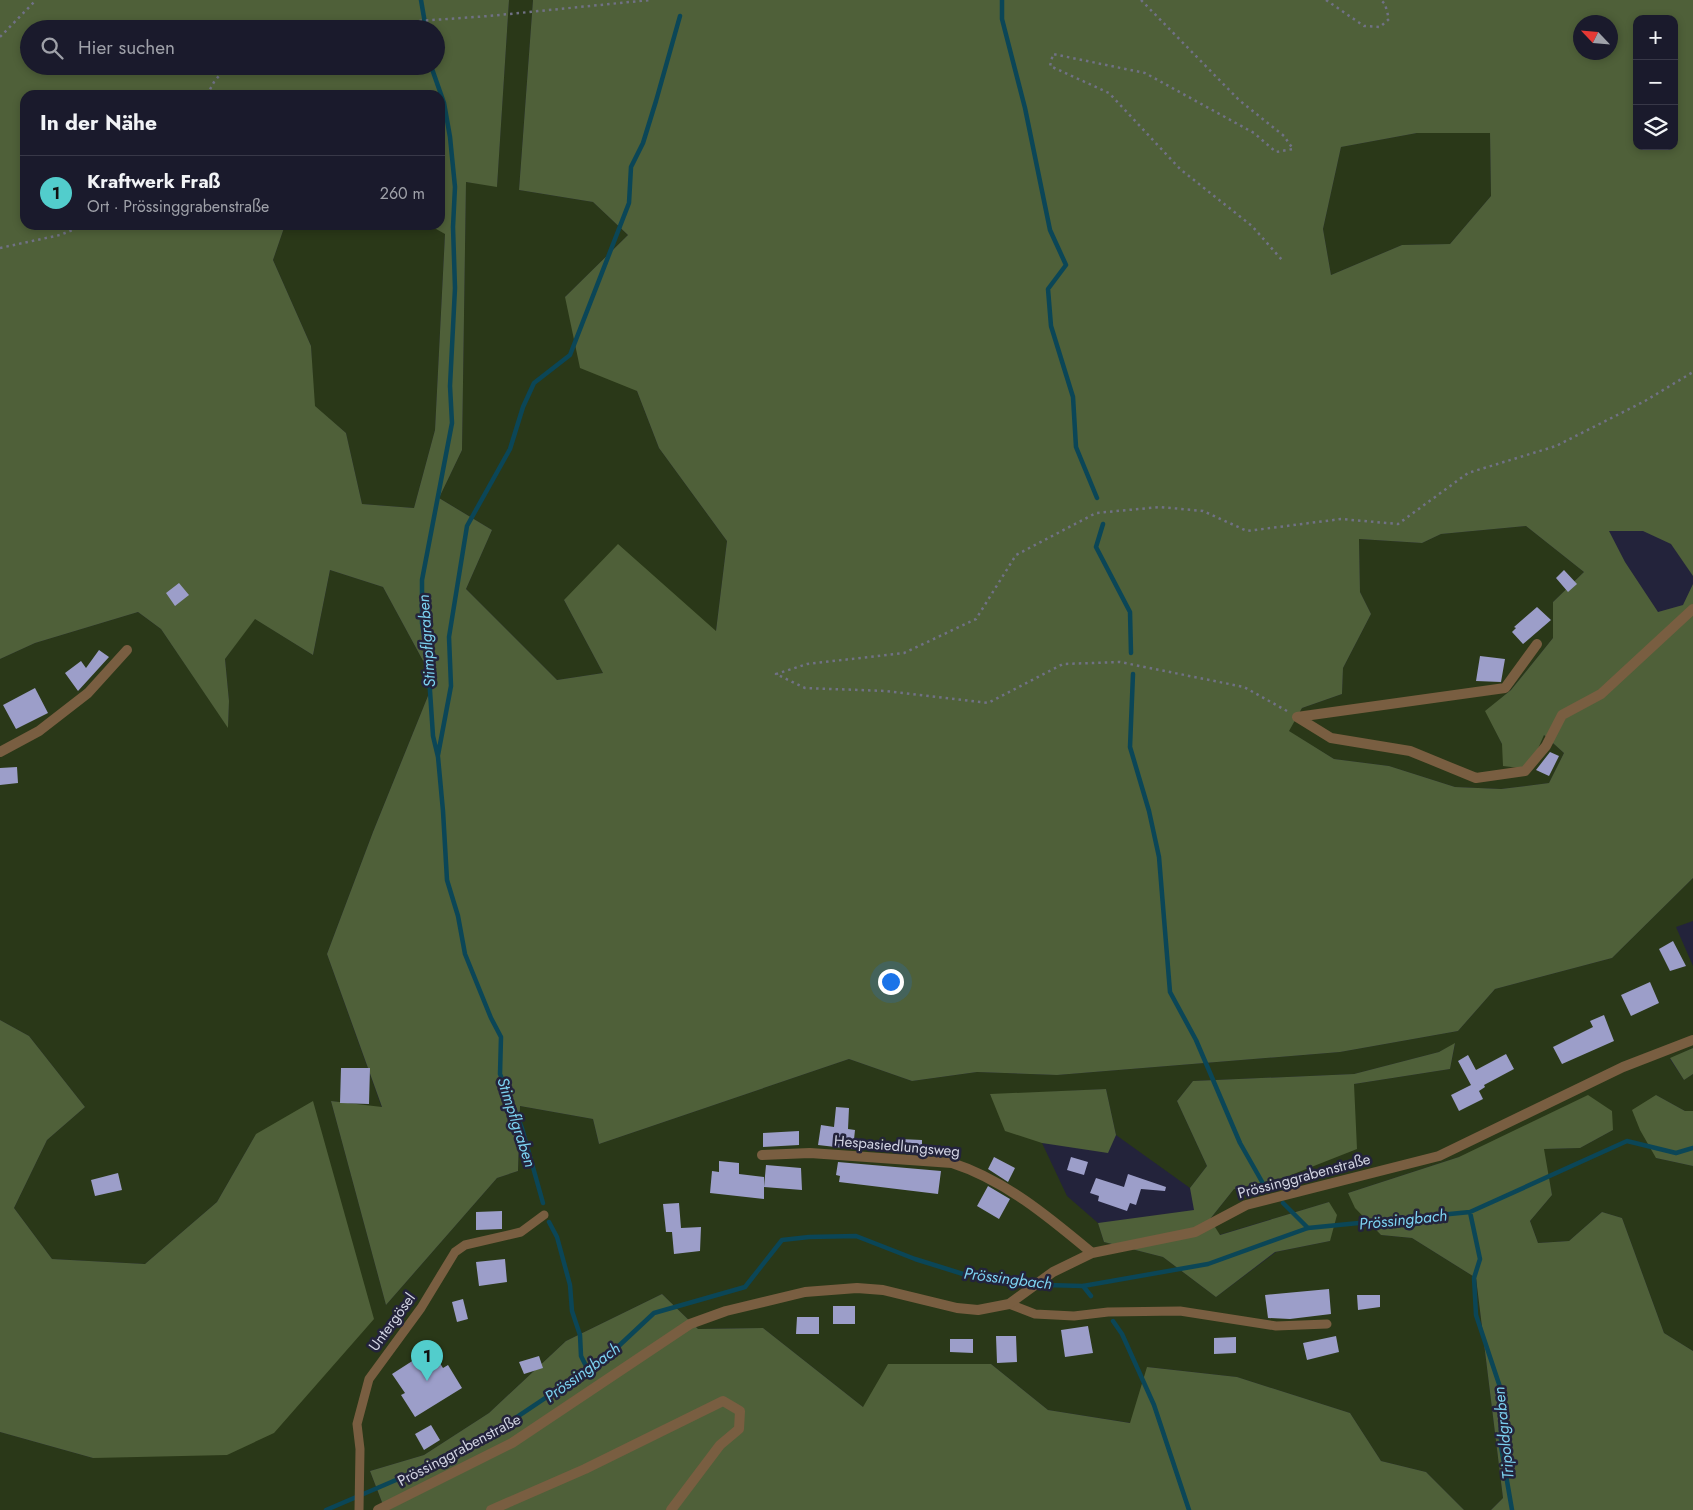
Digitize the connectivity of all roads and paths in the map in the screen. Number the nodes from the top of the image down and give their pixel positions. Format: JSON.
{"nodes":[{"id":1,"x":36,"y":0,"type":"edge"},
{"id":2,"x":650,"y":0,"type":"edge"},
{"id":3,"x":1141,"y":0,"type":"edge"},
{"id":4,"x":1326,"y":0,"type":"edge"},
{"id":5,"x":1380,"y":0,"type":"edge"},
{"id":6,"x":433,"y":20,"type":"edge"},
{"id":7,"x":0,"y":37,"type":"edge"},
{"id":8,"x":220,"y":75,"type":"edge"},
{"id":9,"x":210,"y":90,"type":"edge"},
{"id":10,"x":71,"y":230,"type":"edge"},
{"id":11,"x":0,"y":248,"type":"edge"},
{"id":12,"x":1282,"y":260,"type":"dead end"},
{"id":13,"x":1693,"y":372,"type":"edge"},
{"id":14,"x":1693,"y":609,"type":"edge"},
{"id":15,"x":1536,"y":644,"type":"dead end"},
{"id":16,"x":127,"y":650,"type":"dead end"},
{"id":17,"x":1297,"y":717,"type":"junction"},
{"id":18,"x":0,"y":752,"type":"edge"},
{"id":19,"x":1693,"y":1040,"type":"edge"},
{"id":20,"x":762,"y":1155,"type":"dead end"},
{"id":21,"x":544,"y":1215,"type":"dead end"},
{"id":22,"x":1092,"y":1253,"type":"junction"},
{"id":23,"x":1009,"y":1304,"type":"junction"},
{"id":24,"x":1327,"y":1324,"type":"dead end"},
{"id":25,"x":359,"y":1508,"type":"edge"},
{"id":26,"x":378,"y":1510,"type":"edge"},
{"id":27,"x":491,"y":1510,"type":"edge"},
{"id":28,"x":671,"y":1510,"type":"edge"}],
"edges":[{"from":1,"to":7,"type":"path"},
{"from":2,"to":6,"type":"path"},
{"from":3,"to":12,"type":"path"},
{"from":4,"to":5,"type":"path"},
{"from":8,"to":9,"type":"path"},
{"from":10,"to":11,"type":"path"},
{"from":13,"to":17,"type":"path"},
{"from":14,"to":17,"type":"street"},
{"from":15,"to":17,"type":"street"},
{"from":16,"to":18,"type":"street"},
{"from":19,"to":22,"type":"street","name":"Prössinggrabenstraße"},
{"from":20,"to":22,"type":"street","name":"Hespasiedlungsweg"},
{"from":21,"to":25,"type":"lane","name":"Untergösel"},
{"from":22,"to":23,"type":"street","name":"Prössinggrabenstraße"},
{"from":23,"to":24,"type":"lane"},
{"from":23,"to":26,"type":"street","name":"Prössinggrabenstraße"},
{"from":27,"to":28,"type":"street"}]}
